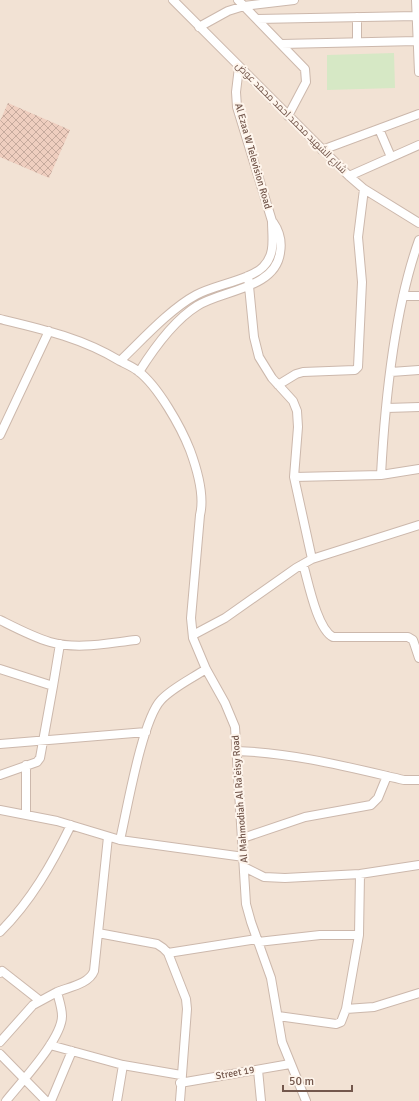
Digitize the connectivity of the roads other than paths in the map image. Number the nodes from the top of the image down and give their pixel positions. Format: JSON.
{"nodes":[{"id":1,"x":173,"y":0,"type":"edge"},
{"id":2,"x":294,"y":0,"type":"edge"},
{"id":3,"x":416,"y":0,"type":"edge"},
{"id":4,"x":241,"y":3,"type":"edge"},
{"id":5,"x":417,"y":16,"type":"junction"},
{"id":6,"x":357,"y":17,"type":"junction"},
{"id":7,"x":257,"y":19,"type":"junction"},
{"id":8,"x":199,"y":27,"type":"junction"},
{"id":9,"x":417,"y":40,"type":"junction"},
{"id":10,"x":357,"y":42,"type":"junction"},
{"id":11,"x":281,"y":44,"type":"junction"},
{"id":12,"x":239,"y":67,"type":"junction"},
{"id":13,"x":419,"y":72,"type":"edge"},
{"id":14,"x":419,"y":114,"type":"edge"},
{"id":15,"x":288,"y":116,"type":"junction"},
{"id":16,"x":379,"y":129,"type":"junction"},
{"id":17,"x":419,"y":145,"type":"edge"},
{"id":18,"x":322,"y":150,"type":"junction"},
{"id":19,"x":391,"y":157,"type":"junction"},
{"id":20,"x":349,"y":176,"type":"junction"},
{"id":21,"x":364,"y":189,"type":"junction"},
{"id":22,"x":272,"y":221,"type":"junction"},
{"id":23,"x":419,"y":223,"type":"edge"},
{"id":24,"x":419,"y":240,"type":"edge"},
{"id":25,"x":248,"y":276,"type":"junction"},
{"id":26,"x":250,"y":285,"type":"junction"},
{"id":27,"x":403,"y":296,"type":"junction"},
{"id":28,"x":419,"y":296,"type":"edge"},
{"id":29,"x":0,"y":319,"type":"edge"},
{"id":30,"x":49,"y":331,"type":"junction"},
{"id":31,"x":120,"y":361,"type":"junction"},
{"id":32,"x":419,"y":370,"type":"edge"},
{"id":33,"x":139,"y":372,"type":"junction"},
{"id":34,"x":391,"y":372,"type":"junction"},
{"id":35,"x":278,"y":385,"type":"junction"},
{"id":36,"x":419,"y":407,"type":"edge"},
{"id":37,"x":387,"y":408,"type":"junction"},
{"id":38,"x":0,"y":435,"type":"edge"},
{"id":39,"x":419,"y":469,"type":"edge"},
{"id":40,"x":381,"y":475,"type":"junction"},
{"id":41,"x":294,"y":477,"type":"junction"},
{"id":42,"x":419,"y":525,"type":"edge"},
{"id":43,"x":312,"y":559,"type":"junction"},
{"id":44,"x":303,"y":564,"type":"junction"},
{"id":45,"x":0,"y":620,"type":"edge"},
{"id":46,"x":193,"y":635,"type":"junction"},
{"id":47,"x":136,"y":640,"type":"dead end"},
{"id":48,"x":60,"y":644,"type":"junction"},
{"id":49,"x":419,"y":658,"type":"edge"},
{"id":50,"x":0,"y":669,"type":"edge"},
{"id":51,"x":206,"y":669,"type":"junction"},
{"id":52,"x":53,"y":686,"type":"junction"},
{"id":53,"x":146,"y":732,"type":"junction"},
{"id":54,"x":44,"y":741,"type":"junction"},
{"id":55,"x":0,"y":744,"type":"edge"},
{"id":56,"x":238,"y":751,"type":"junction"},
{"id":57,"x":26,"y":765,"type":"junction"},
{"id":58,"x":0,"y":776,"type":"edge"},
{"id":59,"x":387,"y":776,"type":"junction"},
{"id":60,"x":419,"y":780,"type":"edge"},
{"id":61,"x":0,"y":810,"type":"edge"},
{"id":62,"x":26,"y":814,"type":"junction"},
{"id":63,"x":71,"y":825,"type":"junction"},
{"id":64,"x":108,"y":837,"type":"junction"},
{"id":65,"x":243,"y":838,"type":"junction"},
{"id":66,"x":120,"y":840,"type":"junction"},
{"id":67,"x":244,"y":857,"type":"junction"},
{"id":68,"x":419,"y":865,"type":"edge"},
{"id":69,"x":244,"y":867,"type":"junction"},
{"id":70,"x":360,"y":874,"type":"junction"},
{"id":71,"x":0,"y":932,"type":"edge"},
{"id":72,"x":98,"y":933,"type":"junction"},
{"id":73,"x":359,"y":935,"type":"junction"},
{"id":74,"x":258,"y":941,"type":"junction"},
{"id":75,"x":168,"y":953,"type":"junction"},
{"id":76,"x":1,"y":971,"type":"edge"},
{"id":77,"x":57,"y":992,"type":"junction"},
{"id":78,"x":419,"y":993,"type":"edge"},
{"id":79,"x":40,"y":1000,"type":"junction"},
{"id":80,"x":346,"y":1009,"type":"junction"},
{"id":81,"x":278,"y":1016,"type":"junction"},
{"id":82,"x":0,"y":1042,"type":"edge"},
{"id":83,"x":50,"y":1045,"type":"junction"},
{"id":84,"x":72,"y":1051,"type":"junction"},
{"id":85,"x":0,"y":1054,"type":"edge"},
{"id":86,"x":290,"y":1064,"type":"junction"},
{"id":87,"x":123,"y":1065,"type":"junction"},
{"id":88,"x":258,"y":1070,"type":"junction"},
{"id":89,"x":25,"y":1078,"type":"junction"},
{"id":90,"x":180,"y":1079,"type":"junction"},
{"id":91,"x":6,"y":1101,"type":"edge"},
{"id":92,"x":46,"y":1101,"type":"edge"},
{"id":93,"x":51,"y":1101,"type":"edge"},
{"id":94,"x":117,"y":1101,"type":"edge"},
{"id":95,"x":180,"y":1101,"type":"edge"},
{"id":96,"x":261,"y":1101,"type":"edge"},
{"id":97,"x":306,"y":1101,"type":"edge"}],
"edges":[{"from":1,"to":8,"type":"street","name":"شارع الشهيد محمد احمد محمد عوض"},
{"from":2,"to":4,"type":"street"},
{"from":3,"to":5,"type":"street"},
{"from":4,"to":7,"type":"street"},
{"from":4,"to":8,"type":"street"},
{"from":5,"to":6,"type":"street"},
{"from":5,"to":9,"type":"street"},
{"from":6,"to":7,"type":"street"},
{"from":6,"to":10,"type":"street"},
{"from":7,"to":11,"type":"street"},
{"from":8,"to":12,"type":"street","name":"شارع الشهيد محمد احمد محمد عوض"},
{"from":9,"to":10,"type":"street"},
{"from":9,"to":13,"type":"street"},
{"from":10,"to":11,"type":"street"},
{"from":11,"to":15,"type":"street"},
{"from":12,"to":15,"type":"street","name":"شارع الشهيد محمد احمد محمد عوض"},
{"from":12,"to":22,"type":"street","name":"Al Ezaa W Television Road"},
{"from":14,"to":16,"type":"street"},
{"from":15,"to":18,"type":"street","name":"شارع الشهيد محمد احمد محمد عوض"},
{"from":16,"to":18,"type":"street"},
{"from":16,"to":19,"type":"street"},
{"from":17,"to":19,"type":"street"},
{"from":18,"to":20,"type":"street","name":"شارع الشهيد محمد احمد محمد عوض"},
{"from":19,"to":20,"type":"street"},
{"from":20,"to":21,"type":"street","name":"شارع الشهيد محمد احمد محمد عوض"},
{"from":21,"to":23,"type":"street","name":"شارع الشهيد محمد احمد محمد عوض"},
{"from":21,"to":35,"type":"street"},
{"from":22,"to":25,"type":"street","name":"Al Ezaa W Television Road"},
{"from":22,"to":26,"type":"street","name":"Al Ezaa W Television Road"},
{"from":24,"to":27,"type":"street"},
{"from":25,"to":26,"type":"street"},
{"from":25,"to":31,"type":"street","name":"Al Ezaa W Television Road"},
{"from":26,"to":33,"type":"street","name":"Al Ezaa W Television Road"},
{"from":26,"to":35,"type":"street"},
{"from":27,"to":28,"type":"street"},
{"from":27,"to":34,"type":"street"},
{"from":29,"to":30,"type":"street","name":"Al Mahmodiah Al Ra'eisy Road"},
{"from":30,"to":31,"type":"street","name":"Al Mahmodiah Al Ra'eisy Road"},
{"from":30,"to":38,"type":"street"},
{"from":31,"to":33,"type":"street","name":"Al Mahmodiah Al Ra'eisy Road"},
{"from":32,"to":34,"type":"street"},
{"from":33,"to":46,"type":"street","name":"Al Mahmodiah Al Ra'eisy Road"},
{"from":34,"to":37,"type":"street"},
{"from":35,"to":41,"type":"street"},
{"from":36,"to":37,"type":"street"},
{"from":37,"to":40,"type":"street"},
{"from":39,"to":40,"type":"street"},
{"from":40,"to":41,"type":"street"},
{"from":41,"to":43,"type":"street"},
{"from":42,"to":43,"type":"street"},
{"from":43,"to":44,"type":"street"},
{"from":44,"to":46,"type":"street"},
{"from":44,"to":49,"type":"street"},
{"from":45,"to":48,"type":"street"},
{"from":46,"to":51,"type":"street","name":"Al Mahmodiah Al Ra'eisy Road"},
{"from":47,"to":48,"type":"street"},
{"from":48,"to":52,"type":"street"},
{"from":50,"to":52,"type":"street"},
{"from":51,"to":53,"type":"street"},
{"from":51,"to":56,"type":"street","name":"Al Mahmodiah Al Ra'eisy Road"},
{"from":52,"to":54,"type":"street"},
{"from":53,"to":54,"type":"street"},
{"from":53,"to":66,"type":"street"},
{"from":54,"to":55,"type":"street"},
{"from":54,"to":57,"type":"street"},
{"from":56,"to":59,"type":"street"},
{"from":56,"to":65,"type":"street","name":"Al Mahmodiah Al Ra'eisy Road"},
{"from":57,"to":58,"type":"street"},
{"from":57,"to":62,"type":"street"},
{"from":59,"to":60,"type":"street"},
{"from":59,"to":65,"type":"street"},
{"from":61,"to":62,"type":"street"},
{"from":62,"to":63,"type":"street"},
{"from":63,"to":64,"type":"street"},
{"from":63,"to":71,"type":"street"},
{"from":64,"to":66,"type":"street"},
{"from":64,"to":72,"type":"street"},
{"from":65,"to":67,"type":"street","name":"Al Mahmodiah Al Ra'eisy Road"},
{"from":66,"to":67,"type":"street"},
{"from":67,"to":69,"type":"street","name":"Al Mahmodiah Al Ra'eisy Road"},
{"from":68,"to":70,"type":"street"},
{"from":69,"to":70,"type":"street"},
{"from":69,"to":74,"type":"street","name":"Al Mahmodiah Al Ra'eisy Road"},
{"from":70,"to":73,"type":"street"},
{"from":72,"to":75,"type":"street"},
{"from":72,"to":77,"type":"street"},
{"from":73,"to":74,"type":"street"},
{"from":73,"to":80,"type":"street"},
{"from":74,"to":75,"type":"street"},
{"from":74,"to":81,"type":"street","name":"Al Mahmodiah Al Ra'eisy Road"},
{"from":75,"to":90,"type":"street"},
{"from":76,"to":79,"type":"street"},
{"from":77,"to":79,"type":"street"},
{"from":77,"to":83,"type":"street"},
{"from":78,"to":80,"type":"street"},
{"from":79,"to":82,"type":"street"},
{"from":80,"to":81,"type":"street"},
{"from":81,"to":86,"type":"street","name":"Al Mahmodiah Al Ra'eisy Road"},
{"from":83,"to":84,"type":"street","name":"Street 19"},
{"from":83,"to":89,"type":"street"},
{"from":84,"to":87,"type":"street","name":"Street 19"},
{"from":84,"to":93,"type":"street"},
{"from":85,"to":89,"type":"street"},
{"from":86,"to":88,"type":"street","name":"Street 19"},
{"from":86,"to":97,"type":"street","name":"Al Mahmodiah Al Ra'eisy Road"},
{"from":87,"to":90,"type":"street","name":"Street 19"},
{"from":87,"to":94,"type":"street"},
{"from":88,"to":90,"type":"street","name":"Street 19"},
{"from":88,"to":96,"type":"street"},
{"from":89,"to":91,"type":"street"},
{"from":89,"to":92,"type":"street"},
{"from":90,"to":95,"type":"street"}]}
